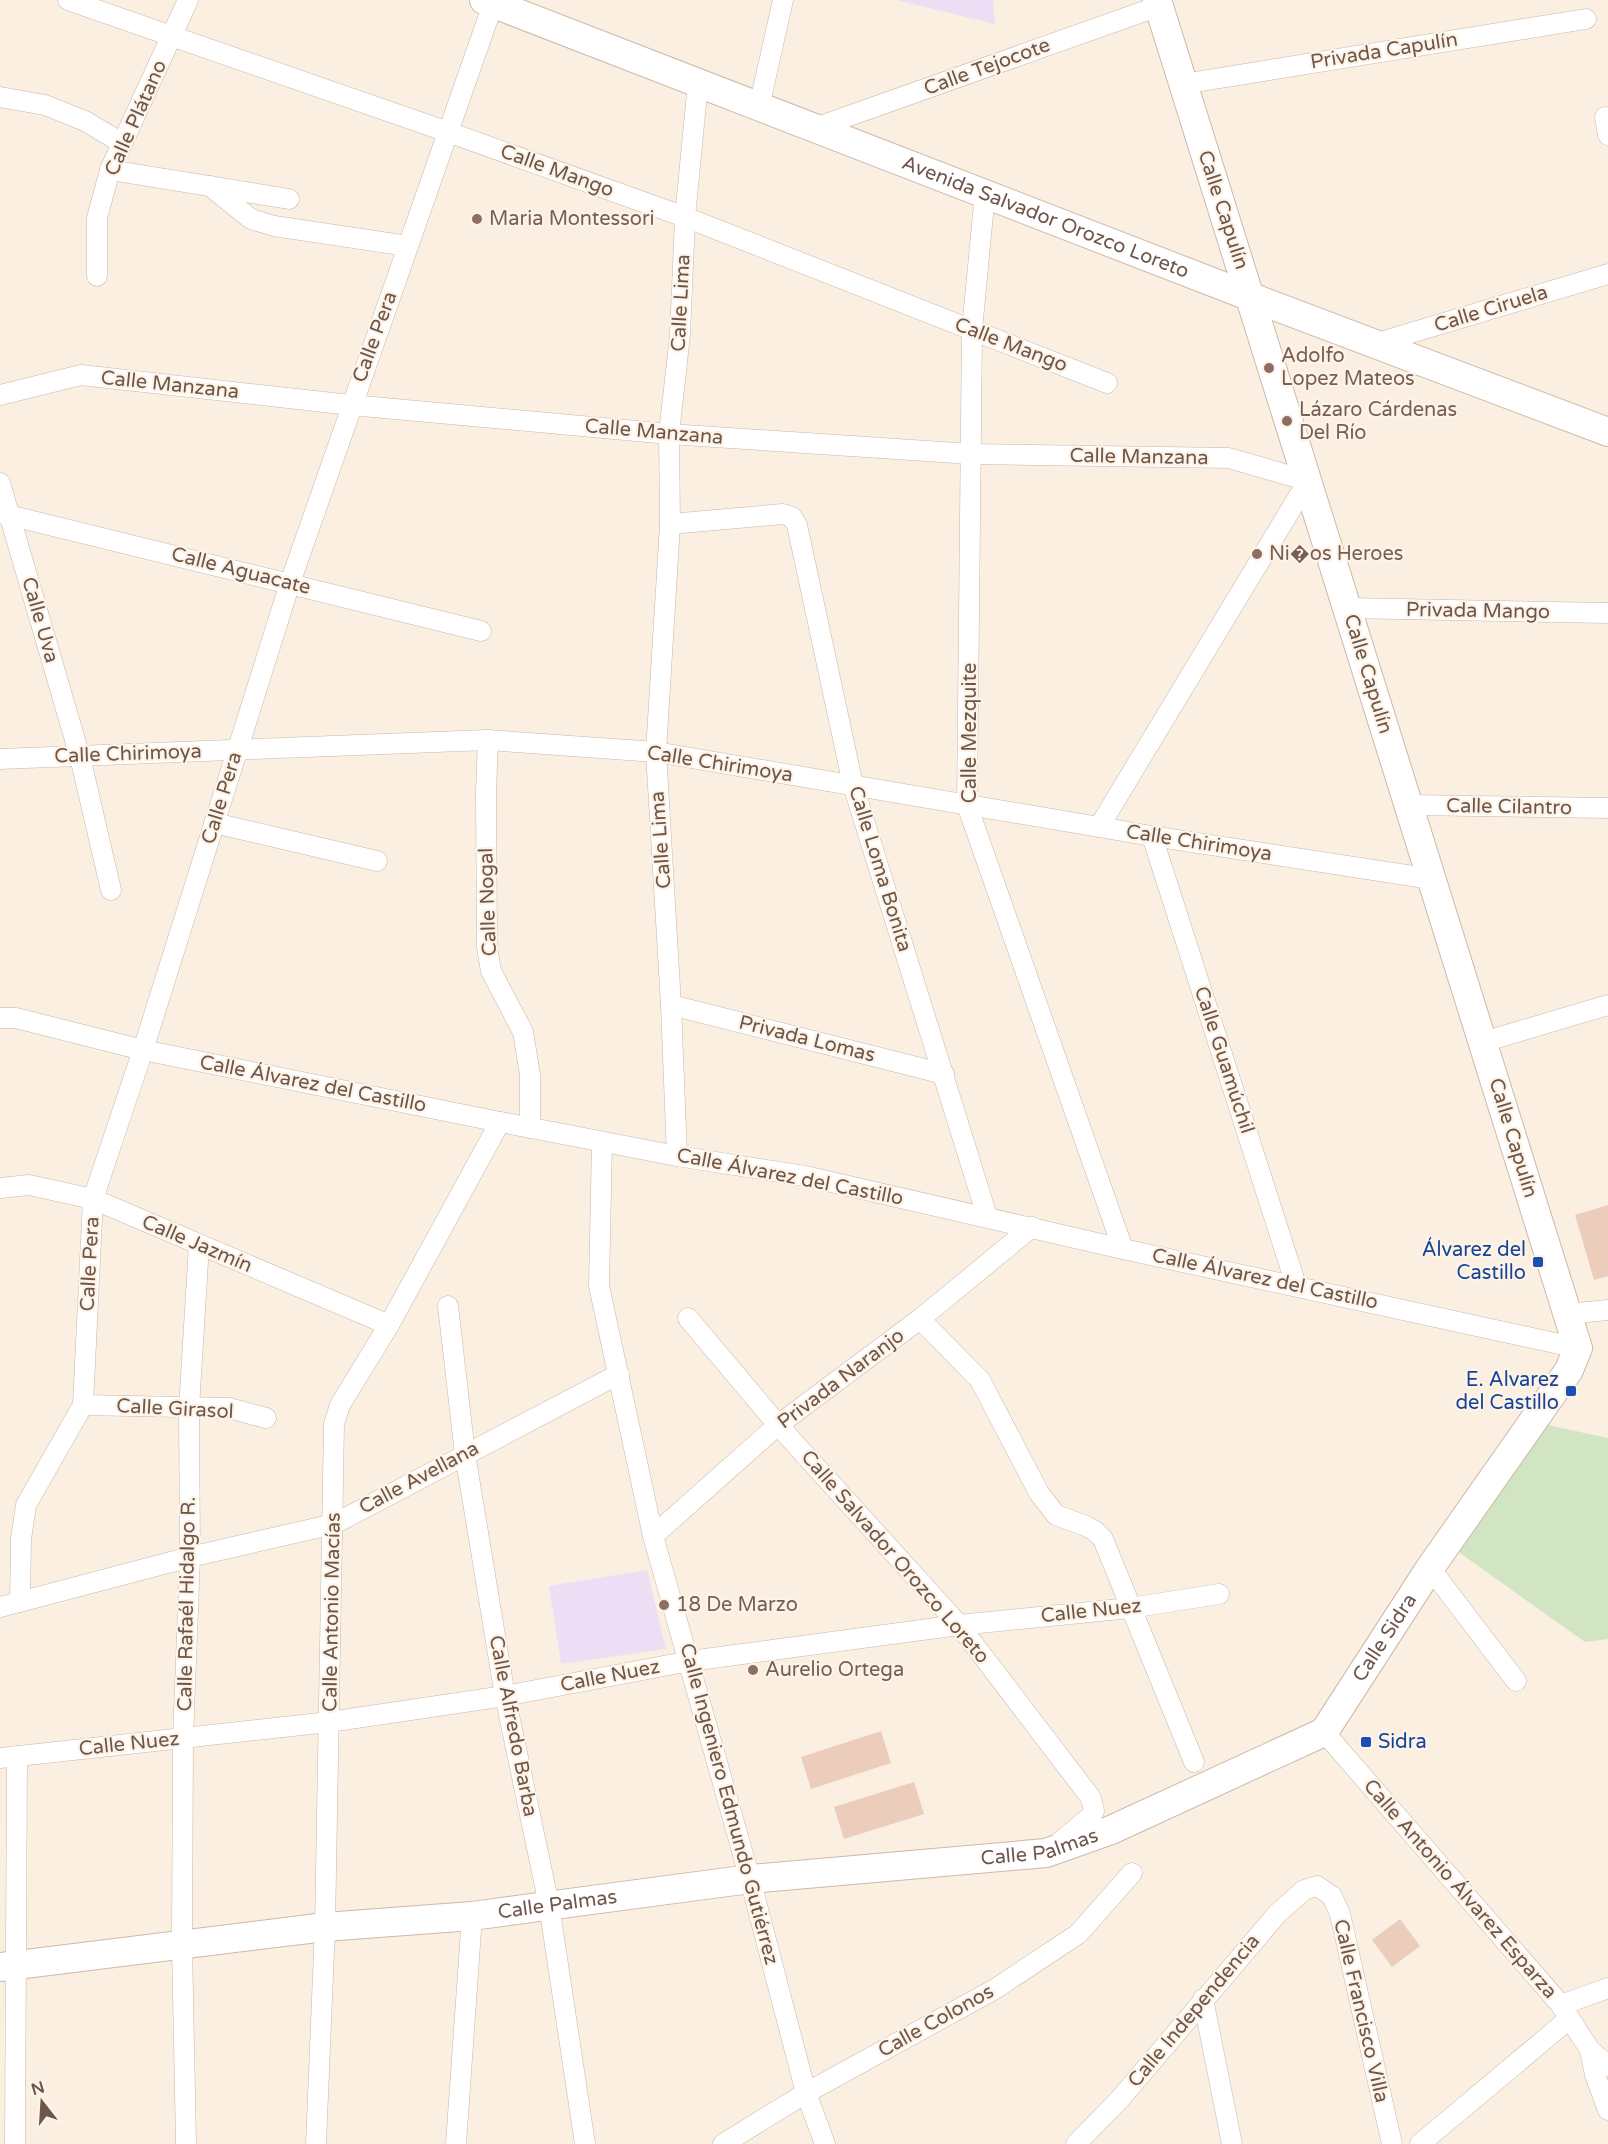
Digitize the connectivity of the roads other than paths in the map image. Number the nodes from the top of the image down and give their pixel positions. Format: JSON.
{"nodes":[{"id":1,"x":68,"y":0,"type":"edge"},
{"id":2,"x":188,"y":0,"type":"edge"},
{"id":3,"x":783,"y":0,"type":"edge"},
{"id":4,"x":489,"y":2,"type":"edge"},
{"id":5,"x":1158,"y":3,"type":"edge"},
{"id":6,"x":1586,"y":19,"type":"dead end"},
{"id":7,"x":173,"y":36,"type":"junction"},
{"id":8,"x":698,"y":83,"type":"junction"},
{"id":9,"x":1183,"y":84,"type":"junction"},
{"id":10,"x":0,"y":97,"type":"edge"},
{"id":11,"x":759,"y":107,"type":"junction"},
{"id":12,"x":815,"y":128,"type":"junction"},
{"id":13,"x":448,"y":132,"type":"junction"},
{"id":14,"x":122,"y":143,"type":"junction"},
{"id":15,"x":110,"y":170,"type":"junction"},
{"id":16,"x":210,"y":186,"type":"junction"},
{"id":17,"x":985,"y":193,"type":"junction"},
{"id":18,"x":289,"y":199,"type":"dead end"},
{"id":19,"x":685,"y":217,"type":"junction"},
{"id":20,"x":408,"y":246,"type":"junction"},
{"id":21,"x":1608,"y":274,"type":"edge"},
{"id":22,"x":97,"y":276,"type":"dead end"},
{"id":23,"x":1251,"y":297,"type":"junction"},
{"id":24,"x":972,"y":330,"type":"junction"},
{"id":25,"x":1374,"y":344,"type":"junction"},
{"id":26,"x":1107,"y":383,"type":"dead end"},
{"id":27,"x":0,"y":395,"type":"edge"},
{"id":28,"x":351,"y":405,"type":"junction"},
{"id":29,"x":1608,"y":432,"type":"edge"},
{"id":30,"x":669,"y":434,"type":"junction"},
{"id":31,"x":972,"y":454,"type":"junction"},
{"id":32,"x":1308,"y":481,"type":"junction"},
{"id":33,"x":0,"y":483,"type":"edge"},
{"id":34,"x":4,"y":514,"type":"edge"},
{"id":35,"x":670,"y":524,"type":"junction"},
{"id":36,"x":290,"y":583,"type":"junction"},
{"id":37,"x":1348,"y":608,"type":"junction"},
{"id":38,"x":1608,"y":613,"type":"edge"},
{"id":39,"x":481,"y":632,"type":"dead end"},
{"id":40,"x":488,"y":740,"type":"junction"},
{"id":41,"x":237,"y":750,"type":"junction"},
{"id":42,"x":656,"y":752,"type":"junction"},
{"id":43,"x":80,"y":757,"type":"junction"},
{"id":44,"x":0,"y":759,"type":"edge"},
{"id":45,"x":853,"y":785,"type":"junction"},
{"id":46,"x":967,"y":805,"type":"junction"},
{"id":47,"x":1409,"y":805,"type":"junction"},
{"id":48,"x":1608,"y":808,"type":"edge"},
{"id":49,"x":214,"y":823,"type":"junction"},
{"id":50,"x":1099,"y":827,"type":"junction"},
{"id":51,"x":1152,"y":836,"type":"junction"},
{"id":52,"x":377,"y":861,"type":"dead end"},
{"id":53,"x":1432,"y":879,"type":"junction"},
{"id":54,"x":111,"y":890,"type":"dead end"},
{"id":55,"x":671,"y":1005,"type":"junction"},
{"id":56,"x":1608,"y":1005,"type":"edge"},
{"id":57,"x":0,"y":1018,"type":"edge"},
{"id":58,"x":1483,"y":1042,"type":"junction"},
{"id":59,"x":143,"y":1050,"type":"junction"},
{"id":60,"x":944,"y":1074,"type":"junction"},
{"id":61,"x":500,"y":1122,"type":"junction"},
{"id":62,"x":530,"y":1128,"type":"junction"},
{"id":63,"x":602,"y":1142,"type":"junction"},
{"id":64,"x":677,"y":1156,"type":"junction"},
{"id":65,"x":0,"y":1188,"type":"edge"},
{"id":66,"x":93,"y":1199,"type":"junction"},
{"id":67,"x":987,"y":1216,"type":"junction"},
{"id":68,"x":1032,"y":1227,"type":"junction"},
{"id":69,"x":199,"y":1245,"type":"junction"},
{"id":70,"x":1124,"y":1249,"type":"junction"},
{"id":71,"x":1296,"y":1285,"type":"junction"},
{"id":72,"x":448,"y":1306,"type":"dead end"},
{"id":73,"x":1608,"y":1310,"type":"edge"},
{"id":74,"x":1567,"y":1314,"type":"junction"},
{"id":75,"x":687,"y":1318,"type":"dead end"},
{"id":76,"x":920,"y":1319,"type":"junction"},
{"id":77,"x":389,"y":1325,"type":"junction"},
{"id":78,"x":1578,"y":1348,"type":"junction"},
{"id":79,"x":619,"y":1374,"type":"junction"},
{"id":80,"x":83,"y":1405,"type":"junction"},
{"id":81,"x":189,"y":1408,"type":"junction"},
{"id":82,"x":266,"y":1418,"type":"dead end"},
{"id":83,"x":778,"y":1425,"type":"junction"},
{"id":84,"x":465,"y":1454,"type":"junction"},
{"id":85,"x":334,"y":1524,"type":"junction"},
{"id":86,"x":653,"y":1536,"type":"junction"},
{"id":87,"x":190,"y":1557,"type":"junction"},
{"id":88,"x":1430,"y":1568,"type":"junction"},
{"id":89,"x":1219,"y":1594,"type":"dead end"},
{"id":90,"x":20,"y":1602,"type":"junction"},
{"id":91,"x":0,"y":1606,"type":"edge"},
{"id":92,"x":1130,"y":1608,"type":"junction"},
{"id":93,"x":959,"y":1625,"type":"junction"},
{"id":94,"x":690,"y":1661,"type":"junction"},
{"id":95,"x":1516,"y":1682,"type":"dead end"},
{"id":96,"x":505,"y":1696,"type":"junction"},
{"id":97,"x":329,"y":1722,"type":"junction"},
{"id":98,"x":1324,"y":1732,"type":"junction"},
{"id":99,"x":183,"y":1738,"type":"junction"},
{"id":100,"x":8,"y":1757,"type":"edge"},
{"id":101,"x":1194,"y":1762,"type":"dead end"},
{"id":102,"x":1046,"y":1853,"type":"junction"},
{"id":103,"x":1132,"y":1873,"type":"dead end"},
{"id":104,"x":750,"y":1879,"type":"junction"},
{"id":105,"x":1317,"y":1886,"type":"joint"},
{"id":106,"x":549,"y":1905,"type":"junction"},
{"id":107,"x":472,"y":1916,"type":"junction"},
{"id":108,"x":325,"y":1927,"type":"junction"},
{"id":109,"x":182,"y":1944,"type":"junction"},
{"id":110,"x":7,"y":1966,"type":"edge"},
{"id":111,"x":1608,"y":1988,"type":"edge"},
{"id":112,"x":1203,"y":1999,"type":"junction"},
{"id":113,"x":1565,"y":2012,"type":"junction"},
{"id":114,"x":1590,"y":2050,"type":"junction"},
{"id":115,"x":1608,"y":2066,"type":"edge"},
{"id":116,"x":806,"y":2092,"type":"junction"},
{"id":117,"x":1608,"y":2110,"type":"edge"},
{"id":118,"x":15,"y":2144,"type":"edge"},
{"id":119,"x":186,"y":2144,"type":"edge"},
{"id":120,"x":316,"y":2144,"type":"edge"},
{"id":121,"x":456,"y":2144,"type":"edge"},
{"id":122,"x":585,"y":2144,"type":"edge"},
{"id":123,"x":723,"y":2144,"type":"edge"},
{"id":124,"x":825,"y":2144,"type":"edge"},
{"id":125,"x":1076,"y":2144,"type":"edge"},
{"id":126,"x":1232,"y":2144,"type":"edge"},
{"id":127,"x":1392,"y":2144,"type":"edge"},
{"id":128,"x":1420,"y":2144,"type":"edge"}],
"edges":[{"from":1,"to":7,"type":"street","name":"Calle Mango"},
{"from":2,"to":7,"type":"street","name":"Calle Plátano"},
{"from":3,"to":11,"type":"street"},
{"from":4,"to":8,"type":"street","name":"Avenida Salvador Orozco Loreto"},
{"from":4,"to":13,"type":"street","name":"Calle Pera"},
{"from":5,"to":9,"type":"street","name":"Calle Capulín"},
{"from":5,"to":12,"type":"street","name":"Calle Tejocote"},
{"from":6,"to":9,"type":"street","name":"Privada Capulín"},
{"from":7,"to":13,"type":"street","name":"Calle Mango"},
{"from":7,"to":14,"type":"street","name":"Calle Plátano"},
{"from":8,"to":11,"type":"street","name":"Avenida Salvador Orozco Loreto"},
{"from":8,"to":19,"type":"street","name":"Calle Lima"},
{"from":9,"to":23,"type":"street","name":"Calle Capulín"},
{"from":10,"to":14,"type":"street"},
{"from":11,"to":12,"type":"street","name":"Avenida Salvador Orozco Loreto"},
{"from":12,"to":17,"type":"street","name":"Avenida Salvador Orozco Loreto"},
{"from":13,"to":19,"type":"street","name":"Calle Mango"},
{"from":13,"to":20,"type":"street","name":"Calle Pera"},
{"from":14,"to":15,"type":"street","name":"Calle Plátano"},
{"from":15,"to":16,"type":"street"},
{"from":15,"to":22,"type":"street","name":"Calle Plátano"},
{"from":16,"to":18,"type":"street"},
{"from":16,"to":20,"type":"street"},
{"from":17,"to":23,"type":"street","name":"Avenida Salvador Orozco Loreto"},
{"from":17,"to":24,"type":"street","name":"Calle Mezquite"},
{"from":19,"to":24,"type":"street","name":"Calle Mango"},
{"from":19,"to":30,"type":"street","name":"Calle Lima"},
{"from":20,"to":28,"type":"street","name":"Calle Pera"},
{"from":21,"to":25,"type":"street","name":"Calle Ciruela"},
{"from":23,"to":25,"type":"street","name":"Avenida Salvador Orozco Loreto"},
{"from":23,"to":32,"type":"street","name":"Calle Capulín"},
{"from":24,"to":26,"type":"street","name":"Calle Mango"},
{"from":24,"to":31,"type":"street","name":"Calle Mezquite"},
{"from":25,"to":29,"type":"street","name":"Avenida Salvador Orozco Loreto"},
{"from":27,"to":28,"type":"street","name":"Calle Manzana"},
{"from":28,"to":30,"type":"street","name":"Calle Manzana"},
{"from":28,"to":36,"type":"street","name":"Calle Pera"},
{"from":30,"to":31,"type":"street","name":"Calle Manzana"},
{"from":30,"to":35,"type":"street","name":"Calle Lima"},
{"from":31,"to":32,"type":"street","name":"Calle Manzana"},
{"from":31,"to":46,"type":"street","name":"Calle Mezquite"},
{"from":32,"to":37,"type":"street","name":"Calle Capulín"},
{"from":32,"to":50,"type":"street"},
{"from":33,"to":34,"type":"street","name":"Calle Uva"},
{"from":34,"to":36,"type":"street","name":"Calle Aguacate"},
{"from":34,"to":43,"type":"street","name":"Calle Uva"},
{"from":35,"to":42,"type":"street","name":"Calle Lima"},
{"from":35,"to":45,"type":"street","name":"Calle Loma Bonita"},
{"from":36,"to":39,"type":"street","name":"Calle Aguacate"},
{"from":36,"to":41,"type":"street","name":"Calle Pera"},
{"from":37,"to":38,"type":"street","name":"Privada Mango"},
{"from":37,"to":47,"type":"street","name":"Calle Capulín"},
{"from":40,"to":41,"type":"street","name":"Calle Chirimoya"},
{"from":40,"to":42,"type":"street","name":"Calle Chirimoya"},
{"from":40,"to":62,"type":"street","name":"Calle Nogal"},
{"from":41,"to":43,"type":"street","name":"Calle Chirimoya"},
{"from":41,"to":49,"type":"street","name":"Calle Pera"},
{"from":42,"to":45,"type":"street","name":"Calle Chirimoya"},
{"from":42,"to":55,"type":"street","name":"Calle Lima"},
{"from":43,"to":44,"type":"street","name":"Calle Chirimoya"},
{"from":43,"to":54,"type":"street","name":"Calle Uva"},
{"from":45,"to":46,"type":"street","name":"Calle Chirimoya"},
{"from":45,"to":60,"type":"street","name":"Calle Loma Bonita"},
{"from":46,"to":50,"type":"street","name":"Calle Chirimoya"},
{"from":46,"to":70,"type":"street","name":"Calle Mezquite"},
{"from":47,"to":48,"type":"street","name":"Calle Cilantro"},
{"from":47,"to":53,"type":"street","name":"Calle Capulín"},
{"from":49,"to":52,"type":"street"},
{"from":49,"to":59,"type":"street","name":"Calle Pera"},
{"from":50,"to":51,"type":"street","name":"Calle Chirimoya"},
{"from":51,"to":53,"type":"street","name":"Calle Chirimoya"},
{"from":51,"to":71,"type":"street","name":"Calle Guamúchil"},
{"from":53,"to":58,"type":"street","name":"Calle Capulín"},
{"from":55,"to":60,"type":"street","name":"Privada Lomas"},
{"from":55,"to":64,"type":"street","name":"Calle Lima"},
{"from":56,"to":58,"type":"street"},
{"from":57,"to":59,"type":"street","name":"Calle Álvarez del Castillo"},
{"from":58,"to":74,"type":"street","name":"Calle Capulín"},
{"from":59,"to":61,"type":"street","name":"Calle Álvarez del Castillo"},
{"from":59,"to":66,"type":"street","name":"Calle Pera"},
{"from":60,"to":67,"type":"street","name":"Calle Loma Bonita"},
{"from":61,"to":62,"type":"street","name":"Calle Álvarez del Castillo"},
{"from":61,"to":77,"type":"street","name":"Calle Antonio Macías"},
{"from":62,"to":63,"type":"street","name":"Calle Álvarez del Castillo"},
{"from":63,"to":64,"type":"street","name":"Calle Álvarez del Castillo"},
{"from":63,"to":79,"type":"street","name":"Calle Ingeniero Edmundo Gutiérrez"},
{"from":64,"to":67,"type":"street","name":"Calle Álvarez del Castillo"},
{"from":65,"to":66,"type":"street","name":"Calle Jazmín"},
{"from":66,"to":69,"type":"street","name":"Calle Jazmín"},
{"from":66,"to":80,"type":"street","name":"Calle Pera"},
{"from":67,"to":68,"type":"street","name":"Calle Álvarez del Castillo"},
{"from":68,"to":70,"type":"street","name":"Calle Álvarez del Castillo"},
{"from":68,"to":76,"type":"street","name":"Privada Naranjo"},
{"from":69,"to":77,"type":"street","name":"Calle Jazmín"},
{"from":69,"to":81,"type":"street","name":"Calle Rafaél Hidalgo R."},
{"from":70,"to":71,"type":"street","name":"Calle Álvarez del Castillo"},
{"from":71,"to":78,"type":"street","name":"Calle Álvarez del Castillo"},
{"from":72,"to":84,"type":"street","name":"Calle Alfredo Barba"},
{"from":73,"to":74,"type":"street"},
{"from":74,"to":78,"type":"street","name":"Calle Capulín"},
{"from":75,"to":83,"type":"street","name":"Calle Salvador Orozco Loreto"},
{"from":76,"to":83,"type":"street","name":"Privada Naranjo"},
{"from":76,"to":92,"type":"street"},
{"from":77,"to":85,"type":"street","name":"Calle Antonio Macías"},
{"from":78,"to":88,"type":"street","name":"Calle Sidra"},
{"from":79,"to":84,"type":"street","name":"Calle Avellana"},
{"from":79,"to":86,"type":"street","name":"Calle Ingeniero Edmundo Gutiérrez"},
{"from":80,"to":81,"type":"street","name":"Calle Girasol"},
{"from":80,"to":90,"type":"street","name":"Calle Pera"},
{"from":81,"to":82,"type":"street","name":"Calle Girasol"},
{"from":81,"to":87,"type":"street","name":"Calle Rafaél Hidalgo R."},
{"from":83,"to":86,"type":"street","name":"Privada Naranjo"},
{"from":83,"to":93,"type":"street","name":"Calle Salvador Orozco Loreto"},
{"from":84,"to":85,"type":"street","name":"Calle Avellana"},
{"from":84,"to":96,"type":"street","name":"Calle Alfredo Barba"},
{"from":85,"to":87,"type":"street","name":"Calle Avellana"},
{"from":85,"to":97,"type":"street","name":"Calle Antonio Macías"},
{"from":86,"to":94,"type":"street","name":"Calle Ingeniero Edmundo Gutiérrez"},
{"from":87,"to":90,"type":"street","name":"Calle Avellana"},
{"from":87,"to":99,"type":"street","name":"Calle Rafaél Hidalgo R."},
{"from":88,"to":95,"type":"street"},
{"from":88,"to":98,"type":"street","name":"Calle Sidra"},
{"from":89,"to":92,"type":"street","name":"Calle Nuez"},
{"from":90,"to":91,"type":"street","name":"Calle Avellana"},
{"from":92,"to":93,"type":"street","name":"Calle Nuez"},
{"from":92,"to":101,"type":"street"},
{"from":93,"to":94,"type":"street","name":"Calle Nuez"},
{"from":93,"to":102,"type":"street","name":"Calle Salvador Orozco Loreto"},
{"from":94,"to":96,"type":"street","name":"Calle Nuez"},
{"from":94,"to":104,"type":"street","name":"Calle Ingeniero Edmundo Gutiérrez"},
{"from":96,"to":97,"type":"street","name":"Calle Nuez"},
{"from":96,"to":106,"type":"street","name":"Calle Alfredo Barba"},
{"from":97,"to":99,"type":"street","name":"Calle Nuez"},
{"from":97,"to":108,"type":"street","name":"Calle Antonio Macías"},
{"from":98,"to":102,"type":"street","name":"Calle Palmas"},
{"from":98,"to":113,"type":"street","name":"Calle Antonio Álvarez Esparza"},
{"from":99,"to":100,"type":"street","name":"Calle Nuez"},
{"from":99,"to":109,"type":"street","name":"Calle Rafaél Hidalgo R."},
{"from":100,"to":110,"type":"street"},
{"from":102,"to":104,"type":"street","name":"Calle Palmas"},
{"from":103,"to":116,"type":"street","name":"Calle Colonos"},
{"from":104,"to":106,"type":"street","name":"Calle Palmas"},
{"from":104,"to":116,"type":"street","name":"Calle Ingeniero Edmundo Gutiérrez"},
{"from":105,"to":112,"type":"street","name":"Calle Independencia"},
{"from":105,"to":127,"type":"street","name":"Calle Francisco Villa"},
{"from":106,"to":107,"type":"street","name":"Calle Palmas"},
{"from":106,"to":122,"type":"street","name":"Calle Alfredo Barba"},
{"from":107,"to":108,"type":"street","name":"Calle Palmas"},
{"from":107,"to":121,"type":"street"},
{"from":108,"to":109,"type":"street","name":"Calle Palmas"},
{"from":108,"to":120,"type":"street","name":"Calle Antonio Macías"},
{"from":109,"to":110,"type":"street","name":"Calle Palmas"},
{"from":109,"to":119,"type":"street","name":"Calle Rafaél Hidalgo R."},
{"from":110,"to":118,"type":"street"},
{"from":111,"to":113,"type":"street"},
{"from":112,"to":125,"type":"street","name":"Calle Independencia"},
{"from":112,"to":126,"type":"street"},
{"from":113,"to":114,"type":"street","name":"Calle Antonio Álvarez Esparza"},
{"from":113,"to":128,"type":"street"},
{"from":114,"to":115,"type":"street","name":"Calle Antonio Álvarez Esparza"},
{"from":114,"to":117,"type":"street","name":"Calle Antonio Álvarez Esparza"},
{"from":116,"to":123,"type":"street","name":"Calle Colonos"},
{"from":116,"to":124,"type":"street","name":"Calle Ingeniero Edmundo Gutiérrez"}]}
